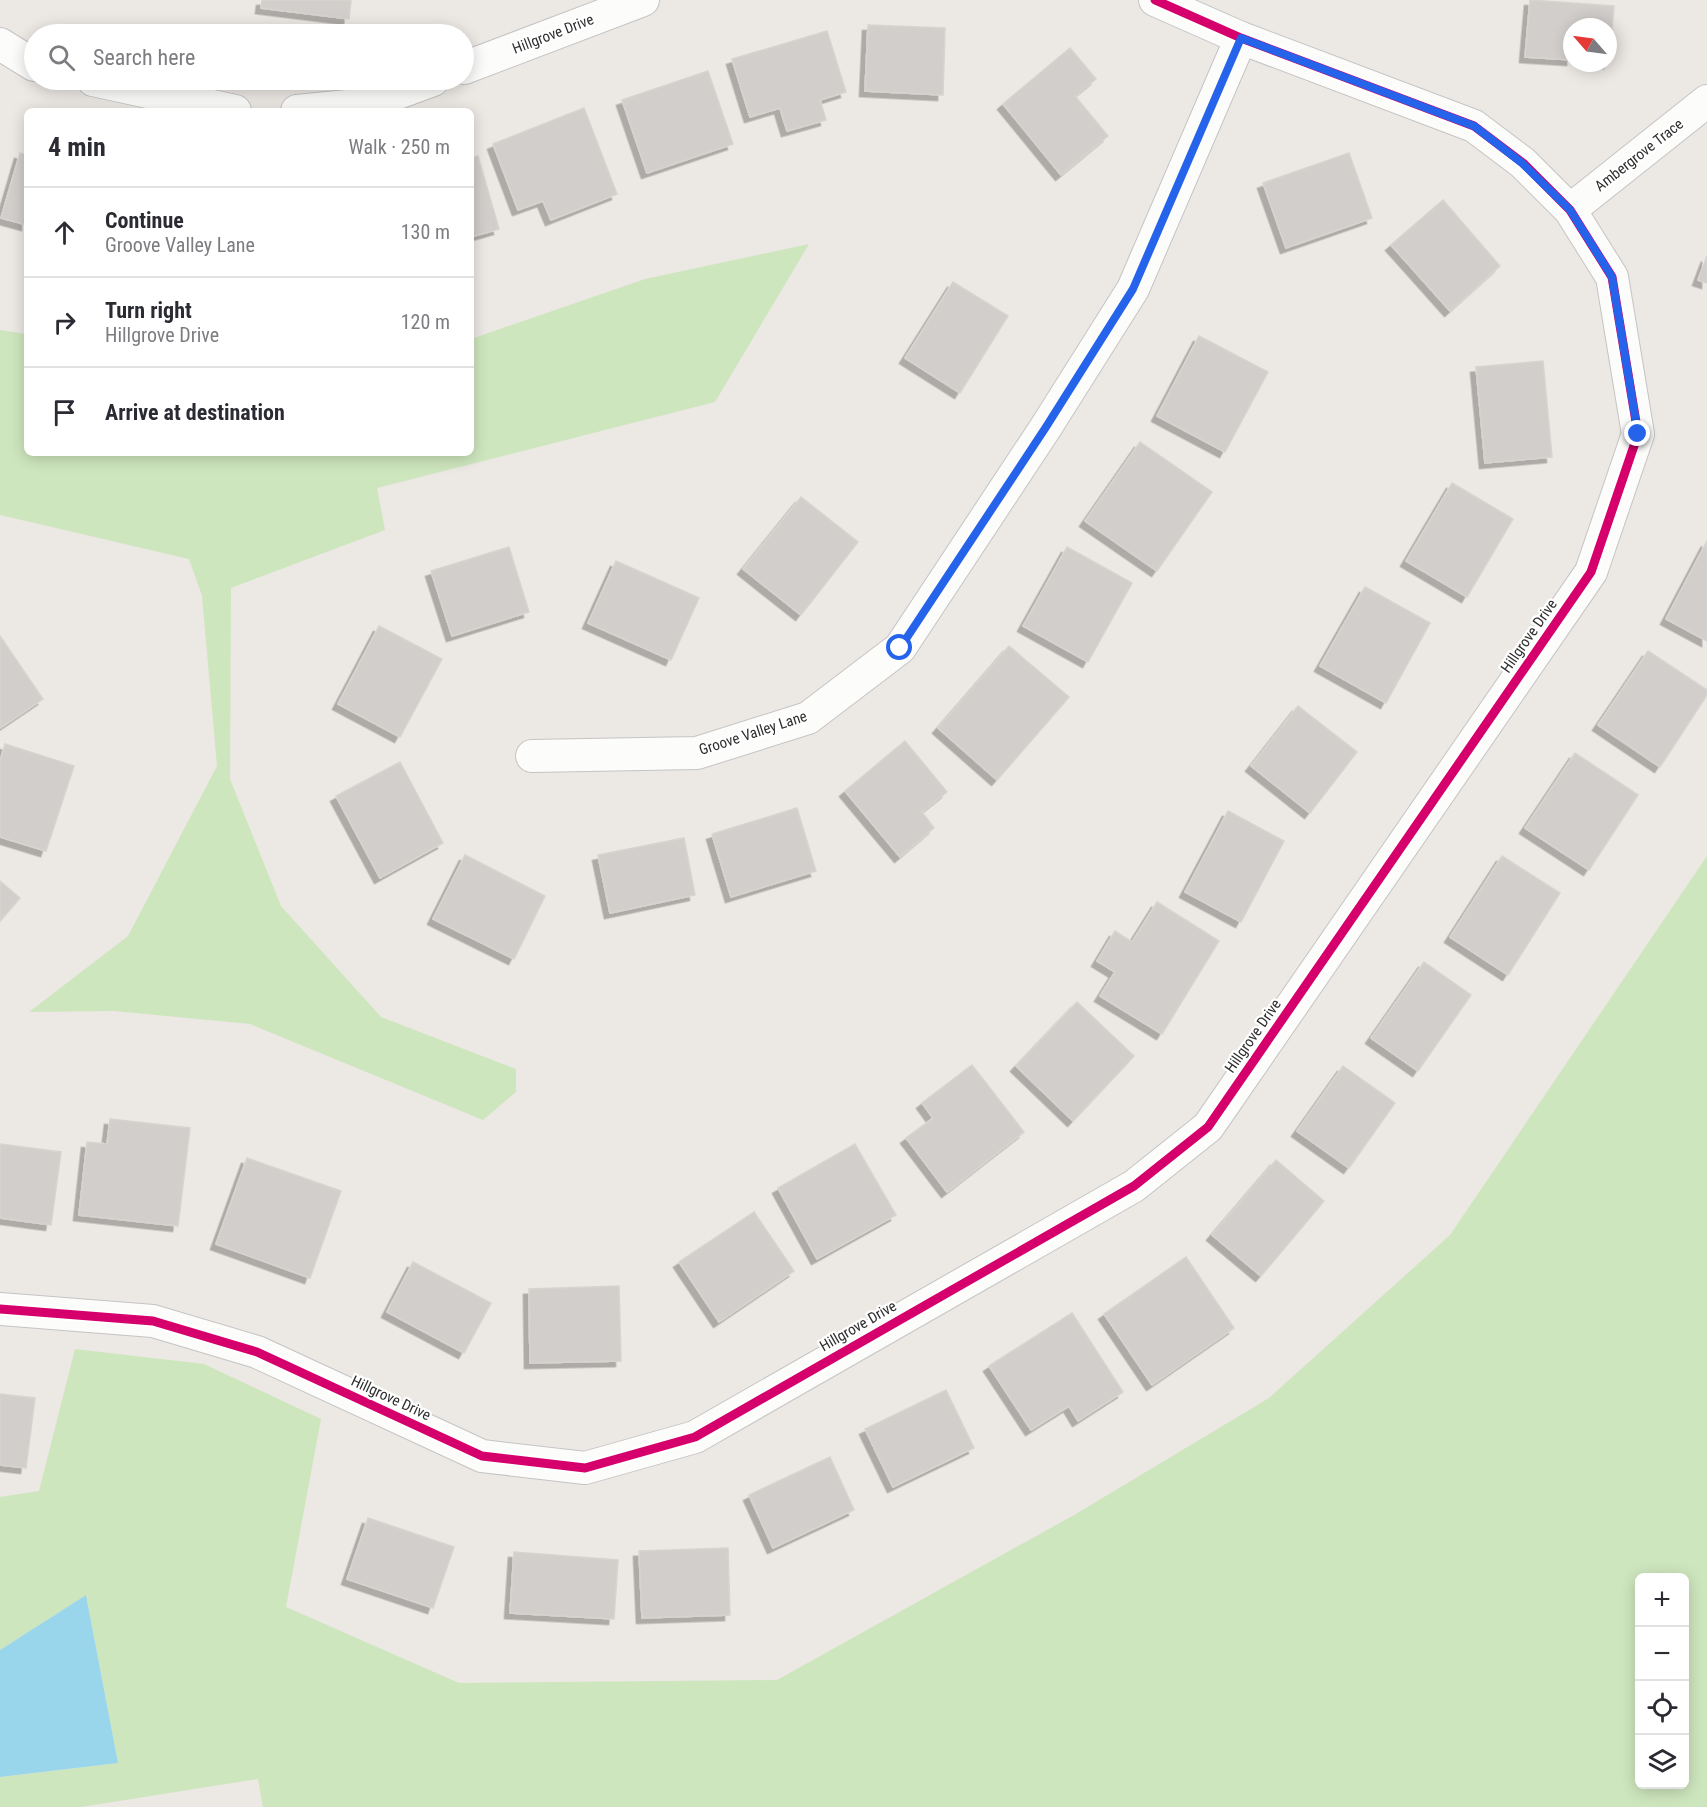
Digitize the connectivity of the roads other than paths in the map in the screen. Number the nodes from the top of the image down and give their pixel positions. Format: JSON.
{"nodes":[{"id":1,"x":643,"y":0,"type":"edge"},
{"id":2,"x":1155,"y":0,"type":"edge"},
{"id":3,"x":1241,"y":38,"type":"junction"},
{"id":4,"x":0,"y":44,"type":"edge"},
{"id":5,"x":24,"y":59,"type":"edge"},
{"id":6,"x":474,"y":64,"type":"edge"},
{"id":7,"x":139,"y":90,"type":"edge"},
{"id":8,"x":406,"y":90,"type":"edge"},
{"id":9,"x":1707,"y":101,"type":"edge"},
{"id":10,"x":221,"y":108,"type":"edge"},
{"id":11,"x":327,"y":108,"type":"edge"},
{"id":12,"x":1570,"y":210,"type":"junction"},
{"id":13,"x":532,"y":756,"type":"dead end"},
{"id":14,"x":0,"y":1310,"type":"edge"}],
"edges":[{"from":1,"to":6,"type":"street","name":"Hillgrove Drive"},
{"from":2,"to":3,"type":"street","name":"Hillgrove Drive"},
{"from":3,"to":12,"type":"street","name":"Hillgrove Drive"},
{"from":3,"to":13,"type":"street","name":"Groove Valley Lane"},
{"from":4,"to":5,"type":"street"},
{"from":7,"to":10,"type":"street"},
{"from":8,"to":11,"type":"street"},
{"from":9,"to":12,"type":"street","name":"Ambergrove Trace"},
{"from":12,"to":14,"type":"street","name":"Hillgrove Drive"}]}
